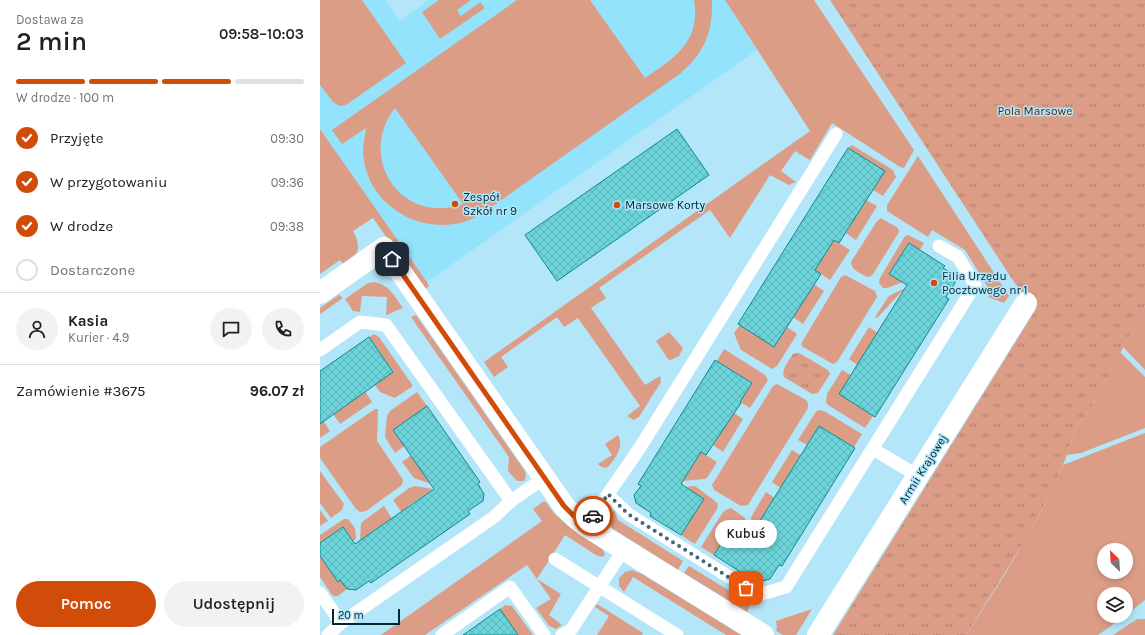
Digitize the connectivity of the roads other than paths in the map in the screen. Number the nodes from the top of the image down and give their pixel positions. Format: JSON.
{"nodes":[{"id":1,"x":836,"y":134,"type":"dead end"},
{"id":2,"x":939,"y":246,"type":"dead end"},
{"id":3,"x":320,"y":293,"type":"edge"},
{"id":4,"x":1026,"y":303,"type":"dead end"},
{"id":5,"x":320,"y":350,"type":"edge"},
{"id":6,"x":873,"y":449,"type":"junction"},
{"id":7,"x":918,"y":476,"type":"junction"},
{"id":8,"x":544,"y":478,"type":"junction"},
{"id":9,"x":608,"y":494,"type":"junction"},
{"id":10,"x":510,"y":501,"type":"junction"},
{"id":11,"x":586,"y":526,"type":"junction"},
{"id":12,"x":624,"y":549,"type":"junction"},
{"id":13,"x":555,"y":559,"type":"dead end"},
{"id":14,"x":599,"y":586,"type":"junction"},
{"id":15,"x":320,"y":593,"type":"edge"},
{"id":16,"x":341,"y":623,"type":"junction"},
{"id":17,"x":328,"y":635,"type":"edge"},
{"id":18,"x":442,"y":635,"type":"edge"},
{"id":19,"x":544,"y":635,"type":"edge"},
{"id":20,"x":562,"y":635,"type":"edge"},
{"id":21,"x":677,"y":635,"type":"edge"},
{"id":22,"x":763,"y":635,"type":"edge"},
{"id":23,"x":818,"y":635,"type":"edge"}],
"edges":[{"from":1,"to":9,"type":"lane"},
{"from":2,"to":6,"type":"lane"},
{"from":3,"to":8,"type":"street"},
{"from":4,"to":7,"type":"street","name":"Armii Krajowej"},
{"from":5,"to":10,"type":"lane"},
{"from":6,"to":7,"type":"lane"},
{"from":6,"to":9,"type":"lane"},
{"from":7,"to":23,"type":"street","name":"Armii Krajowej"},
{"from":8,"to":10,"type":"lane"},
{"from":8,"to":11,"type":"street"},
{"from":9,"to":11,"type":"lane"},
{"from":10,"to":16,"type":"lane"},
{"from":11,"to":12,"type":"street"},
{"from":12,"to":14,"type":"lane"},
{"from":12,"to":22,"type":"street"},
{"from":13,"to":14,"type":"lane"},
{"from":14,"to":20,"type":"lane"},
{"from":14,"to":21,"type":"lane"},
{"from":15,"to":16,"type":"lane"},
{"from":16,"to":17,"type":"lane"},
{"from":18,"to":19,"type":"lane"}]}
